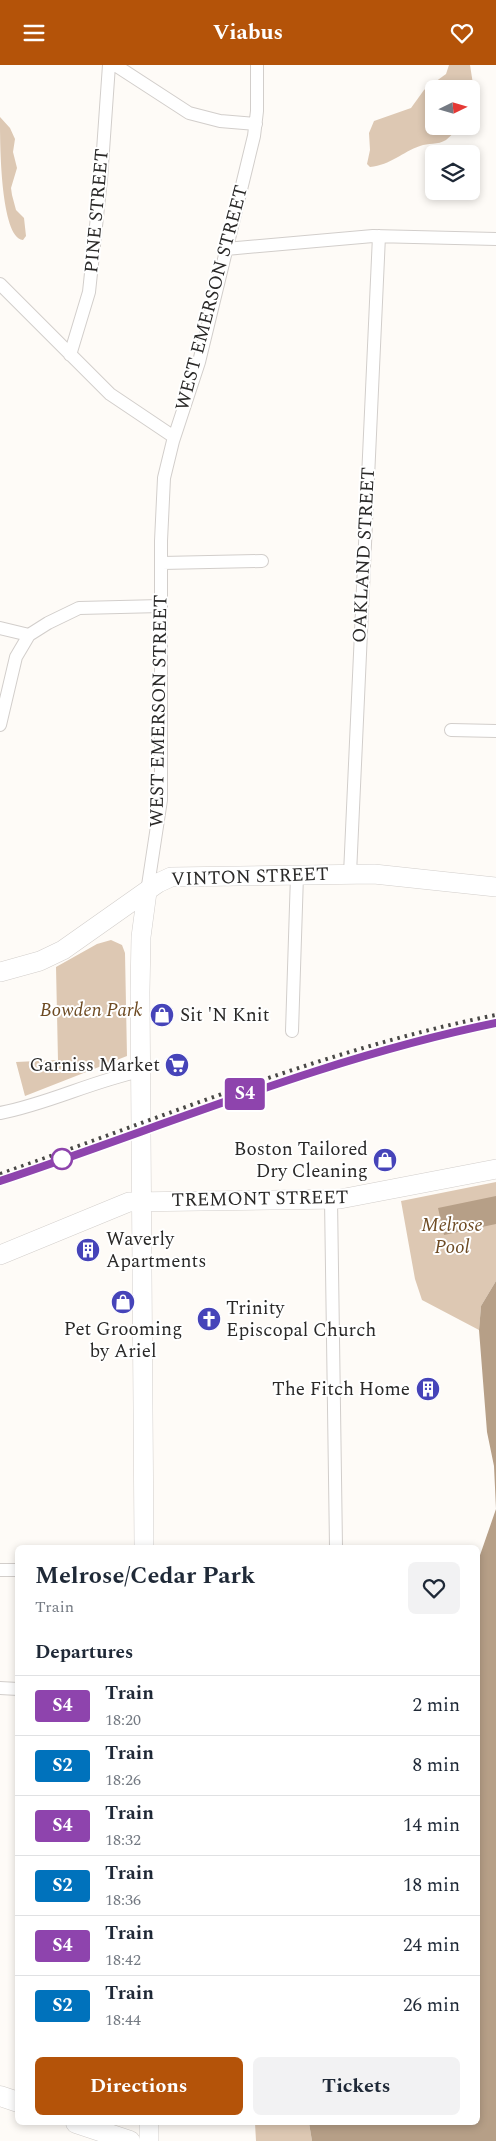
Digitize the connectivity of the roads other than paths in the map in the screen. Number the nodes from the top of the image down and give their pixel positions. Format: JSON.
{"nodes":[{"id":1,"x":109,"y":65,"type":"edge"},
{"id":2,"x":115,"y":65,"type":"edge"},
{"id":3,"x":257,"y":65,"type":"edge"},
{"id":4,"x":256,"y":124,"type":"junction"},
{"id":5,"x":379,"y":236,"type":"junction"},
{"id":6,"x":496,"y":239,"type":"edge"},
{"id":7,"x":226,"y":249,"type":"junction"},
{"id":8,"x":0,"y":284,"type":"edge"},
{"id":9,"x":70,"y":355,"type":"junction"},
{"id":10,"x":174,"y":437,"type":"junction"},
{"id":11,"x":262,"y":561,"type":"dead end"},
{"id":12,"x":162,"y":563,"type":"junction"},
{"id":13,"x":161,"y":606,"type":"junction"},
{"id":14,"x":0,"y":628,"type":"edge"},
{"id":15,"x":29,"y":635,"type":"junction"},
{"id":16,"x":0,"y":725,"type":"edge"},
{"id":17,"x":451,"y":730,"type":"dead end"},
{"id":18,"x":496,"y":731,"type":"edge"},
{"id":19,"x":350,"y":874,"type":"junction"},
{"id":20,"x":297,"y":875,"type":"junction"},
{"id":21,"x":496,"y":887,"type":"edge"},
{"id":22,"x":147,"y":892,"type":"junction"},
{"id":23,"x":0,"y":972,"type":"edge"},
{"id":24,"x":292,"y":1031,"type":"dead end"},
{"id":25,"x":134,"y":1073,"type":"junction"},
{"id":26,"x":0,"y":1113,"type":"edge"},
{"id":27,"x":496,"y":1169,"type":"edge"},
{"id":28,"x":331,"y":1199,"type":"junction"},
{"id":29,"x":141,"y":1201,"type":"junction"},
{"id":30,"x":0,"y":1255,"type":"edge"},
{"id":31,"x":144,"y":1545,"type":"edge"},
{"id":32,"x":336,"y":1545,"type":"edge"},
{"id":33,"x":0,"y":1570,"type":"edge"},
{"id":34,"x":15,"y":1570,"type":"edge"},
{"id":35,"x":0,"y":1688,"type":"edge"},
{"id":36,"x":15,"y":1689,"type":"edge"},
{"id":37,"x":0,"y":2097,"type":"edge"},
{"id":38,"x":15,"y":2101,"type":"edge"},
{"id":39,"x":79,"y":2125,"type":"edge"},
{"id":40,"x":149,"y":2125,"type":"edge"},
{"id":41,"x":96,"y":2135,"type":"edge"},
{"id":42,"x":130,"y":2141,"type":"edge"},
{"id":43,"x":150,"y":2141,"type":"edge"}],
"edges":[{"from":1,"to":9,"type":"street","name":"PINE STREET"},
{"from":2,"to":4,"type":"street"},
{"from":3,"to":4,"type":"street","name":"WEST EMERSON STREET"},
{"from":4,"to":7,"type":"street","name":"WEST EMERSON STREET"},
{"from":5,"to":6,"type":"street"},
{"from":5,"to":7,"type":"street"},
{"from":5,"to":19,"type":"street","name":"OAKLAND STREET"},
{"from":7,"to":10,"type":"street","name":"WEST EMERSON STREET"},
{"from":8,"to":9,"type":"street"},
{"from":9,"to":10,"type":"street"},
{"from":10,"to":12,"type":"street","name":"WEST EMERSON STREET"},
{"from":11,"to":12,"type":"street"},
{"from":12,"to":13,"type":"street","name":"WEST EMERSON STREET"},
{"from":13,"to":15,"type":"street"},
{"from":13,"to":22,"type":"street","name":"WEST EMERSON STREET"},
{"from":14,"to":15,"type":"street"},
{"from":15,"to":16,"type":"street"},
{"from":17,"to":18,"type":"street"},
{"from":19,"to":20,"type":"street","name":"VINTON STREET"},
{"from":19,"to":21,"type":"street","name":"VINTON STREET"},
{"from":20,"to":22,"type":"street","name":"VINTON STREET"},
{"from":20,"to":24,"type":"street"},
{"from":22,"to":23,"type":"street","name":"VINTON STREET"},
{"from":22,"to":25,"type":"street","name":"WEST EMERSON STREET"},
{"from":25,"to":26,"type":"street"},
{"from":25,"to":29,"type":"street","name":"WEST EMERSON STREET"},
{"from":27,"to":28,"type":"street","name":"TREMONT STREET"},
{"from":28,"to":29,"type":"street","name":"TREMONT STREET"},
{"from":28,"to":32,"type":"street"},
{"from":29,"to":30,"type":"street","name":"TREMONT STREET"},
{"from":29,"to":31,"type":"street","name":"WEST EMERSON STREET"},
{"from":33,"to":34,"type":"street"},
{"from":35,"to":36,"type":"street"},
{"from":37,"to":38,"type":"main road"},
{"from":39,"to":41,"type":"main road"},
{"from":40,"to":43,"type":"street"},
{"from":41,"to":42,"type":"main road"}]}
